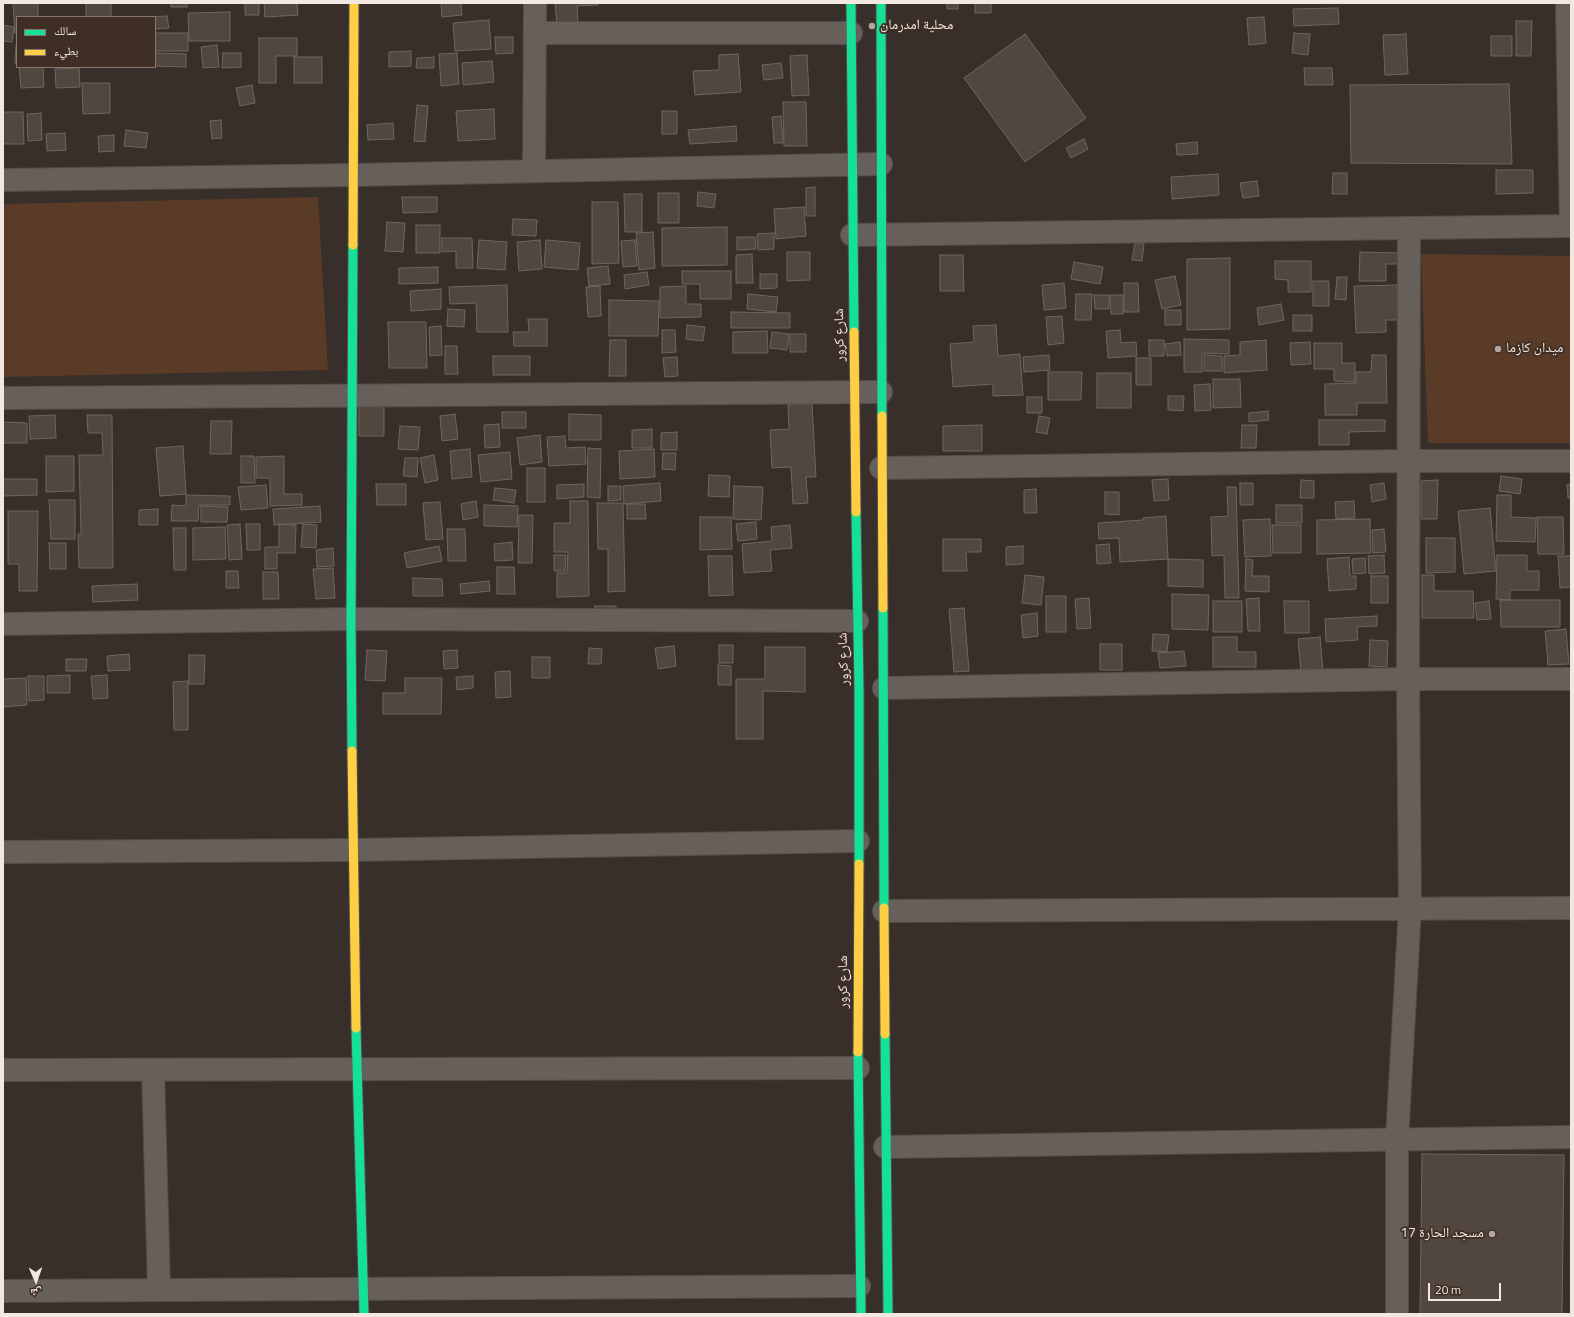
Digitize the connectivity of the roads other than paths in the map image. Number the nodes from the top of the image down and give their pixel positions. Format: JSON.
{"nodes":[{"id":1,"x":354,"y":3,"type":"edge"},
{"id":2,"x":535,"y":3,"type":"edge"},
{"id":3,"x":851,"y":3,"type":"edge"},
{"id":4,"x":881,"y":3,"type":"edge"},
{"id":5,"x":1568,"y":3,"type":"edge"},
{"id":6,"x":1569,"y":29,"type":"edge"},
{"id":7,"x":535,"y":33,"type":"junction"},
{"id":8,"x":851,"y":33,"type":"junction"},
{"id":9,"x":881,"y":164,"type":"junction"},
{"id":10,"x":851,"y":165,"type":"junction"},
{"id":11,"x":534,"y":172,"type":"junction"},
{"id":12,"x":353,"y":175,"type":"junction"},
{"id":13,"x":3,"y":180,"type":"edge"},
{"id":14,"x":1571,"y":226,"type":"edge"},
{"id":15,"x":1408,"y":228,"type":"junction"},
{"id":16,"x":880,"y":234,"type":"junction"},
{"id":17,"x":852,"y":235,"type":"junction"},
{"id":18,"x":855,"y":391,"type":"junction"},
{"id":19,"x":881,"y":392,"type":"junction"},
{"id":20,"x":351,"y":394,"type":"junction"},
{"id":21,"x":3,"y":398,"type":"edge"},
{"id":22,"x":1407,"y":461,"type":"junction"},
{"id":23,"x":1571,"y":461,"type":"edge"},
{"id":24,"x":881,"y":468,"type":"junction"},
{"id":25,"x":351,"y":619,"type":"junction"},
{"id":26,"x":856,"y":621,"type":"junction"},
{"id":27,"x":3,"y":624,"type":"edge"},
{"id":28,"x":1408,"y":678,"type":"junction"},
{"id":29,"x":1571,"y":679,"type":"edge"},
{"id":30,"x":884,"y":688,"type":"junction"},
{"id":31,"x":858,"y":841,"type":"junction"},
{"id":32,"x":354,"y":850,"type":"junction"},
{"id":33,"x":3,"y":852,"type":"edge"},
{"id":34,"x":1410,"y":908,"type":"junction"},
{"id":35,"x":1571,"y":908,"type":"edge"},
{"id":36,"x":884,"y":910,"type":"junction"},
{"id":37,"x":858,"y":1068,"type":"junction"},
{"id":38,"x":356,"y":1069,"type":"junction"},
{"id":39,"x":3,"y":1070,"type":"edge"},
{"id":40,"x":153,"y":1070,"type":"junction"},
{"id":41,"x":1571,"y":1137,"type":"edge"},
{"id":42,"x":1397,"y":1139,"type":"junction"},
{"id":43,"x":885,"y":1147,"type":"junction"},
{"id":44,"x":859,"y":1286,"type":"junction"},
{"id":45,"x":364,"y":1287,"type":"junction"},
{"id":46,"x":159,"y":1289,"type":"junction"},
{"id":47,"x":3,"y":1291,"type":"edge"},
{"id":48,"x":364,"y":1314,"type":"edge"},
{"id":49,"x":861,"y":1314,"type":"edge"},
{"id":50,"x":888,"y":1314,"type":"edge"},
{"id":51,"x":1397,"y":1314,"type":"edge"}],
"edges":[{"from":1,"to":12,"type":"main road"},
{"from":2,"to":7,"type":"street"},
{"from":3,"to":8,"type":"main road","name":"شارع كرور"},
{"from":4,"to":9,"type":"main road"},
{"from":5,"to":6,"type":"street"},
{"from":6,"to":14,"type":"street"},
{"from":7,"to":8,"type":"street"},
{"from":7,"to":11,"type":"street"},
{"from":8,"to":10,"type":"main road","name":"شارع كرور"},
{"from":9,"to":10,"type":"street"},
{"from":9,"to":16,"type":"main road"},
{"from":10,"to":11,"type":"street"},
{"from":10,"to":17,"type":"main road","name":"شارع كرور"},
{"from":11,"to":12,"type":"street"},
{"from":12,"to":13,"type":"street"},
{"from":12,"to":20,"type":"main road"},
{"from":14,"to":15,"type":"street"},
{"from":15,"to":16,"type":"street"},
{"from":15,"to":22,"type":"street"},
{"from":16,"to":17,"type":"street"},
{"from":16,"to":19,"type":"main road"},
{"from":17,"to":18,"type":"main road","name":"شارع كرور"},
{"from":18,"to":19,"type":"street"},
{"from":18,"to":20,"type":"street"},
{"from":18,"to":26,"type":"main road","name":"شارع كرور"},
{"from":19,"to":24,"type":"main road"},
{"from":20,"to":21,"type":"street"},
{"from":20,"to":25,"type":"main road"},
{"from":22,"to":23,"type":"street"},
{"from":22,"to":24,"type":"street"},
{"from":22,"to":28,"type":"street"},
{"from":24,"to":30,"type":"main road"},
{"from":25,"to":26,"type":"street"},
{"from":25,"to":27,"type":"street"},
{"from":25,"to":32,"type":"main road"},
{"from":26,"to":31,"type":"main road","name":"شارع كرور"},
{"from":28,"to":29,"type":"street"},
{"from":28,"to":30,"type":"street"},
{"from":28,"to":34,"type":"street"},
{"from":30,"to":36,"type":"main road"},
{"from":31,"to":32,"type":"street"},
{"from":31,"to":37,"type":"main road","name":"شارع كرور"},
{"from":32,"to":33,"type":"street"},
{"from":32,"to":38,"type":"main road"},
{"from":34,"to":35,"type":"street"},
{"from":34,"to":36,"type":"street"},
{"from":34,"to":42,"type":"street"},
{"from":36,"to":43,"type":"main road"},
{"from":37,"to":38,"type":"street"},
{"from":37,"to":44,"type":"main road","name":"شارع كرور"},
{"from":38,"to":40,"type":"street"},
{"from":38,"to":45,"type":"main road"},
{"from":39,"to":40,"type":"street"},
{"from":40,"to":46,"type":"street"},
{"from":41,"to":42,"type":"street"},
{"from":42,"to":43,"type":"street"},
{"from":42,"to":51,"type":"street"},
{"from":43,"to":50,"type":"main road"},
{"from":44,"to":45,"type":"street"},
{"from":44,"to":49,"type":"main road","name":"شارع كرور"},
{"from":45,"to":46,"type":"street"},
{"from":45,"to":48,"type":"main road"},
{"from":46,"to":47,"type":"street"}]}
